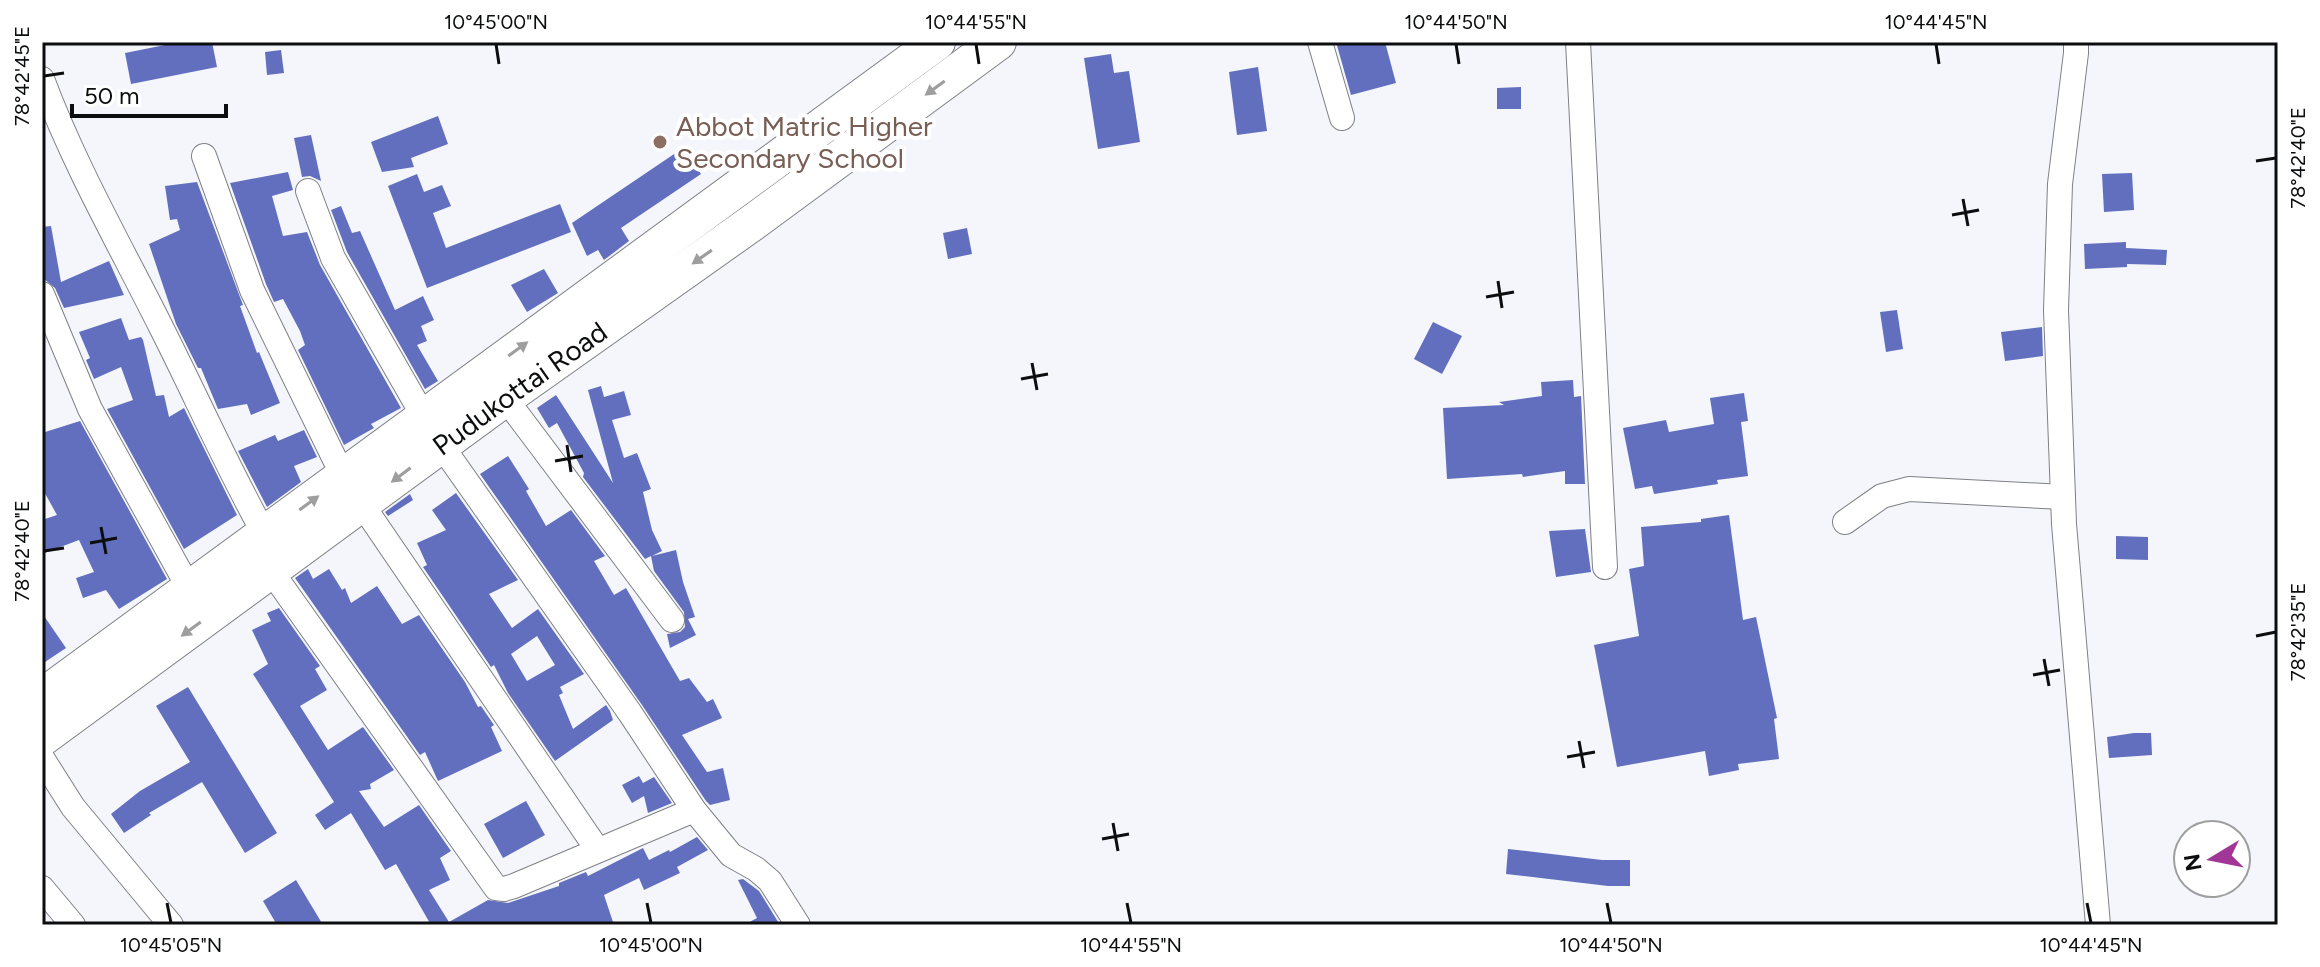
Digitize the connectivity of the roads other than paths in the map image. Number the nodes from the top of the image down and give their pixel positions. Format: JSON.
{"nodes":[{"id":1,"x":937,"y":42,"type":"edge"},
{"id":2,"x":998,"y":42,"type":"edge"},
{"id":3,"x":1320,"y":42,"type":"edge"},
{"id":4,"x":1578,"y":42,"type":"edge"},
{"id":5,"x":2076,"y":42,"type":"edge"},
{"id":6,"x":42,"y":79,"type":"edge"},
{"id":7,"x":1342,"y":118,"type":"dead end"},
{"id":8,"x":204,"y":156,"type":"dead end"},
{"id":9,"x":308,"y":191,"type":"dead end"},
{"id":10,"x":728,"y":195,"type":"junction"},
{"id":11,"x":752,"y":223,"type":"junction"},
{"id":12,"x":42,"y":294,"type":"edge"},
{"id":13,"x":505,"y":398,"type":"junction"},
{"id":14,"x":432,"y":431,"type":"junction"},
{"id":15,"x":352,"y":492,"type":"junction"},
{"id":16,"x":2063,"y":497,"type":"junction"},
{"id":17,"x":1845,"y":522,"type":"dead end"},
{"id":18,"x":265,"y":535,"type":"junction"},
{"id":19,"x":1605,"y":567,"type":"dead end"},
{"id":20,"x":271,"y":571,"type":"junction"},
{"id":21,"x":190,"y":590,"type":"junction"},
{"id":22,"x":672,"y":620,"type":"dead end"},
{"id":23,"x":42,"y":697,"type":"edge"},
{"id":24,"x":42,"y":738,"type":"edge"},
{"id":25,"x":42,"y":758,"type":"edge"},
{"id":26,"x":694,"y":810,"type":"junction"},
{"id":27,"x":597,"y":849,"type":"junction"},
{"id":28,"x":42,"y":888,"type":"edge"},
{"id":29,"x":73,"y":925,"type":"edge"},
{"id":30,"x":171,"y":925,"type":"edge"},
{"id":31,"x":798,"y":925,"type":"edge"},
{"id":32,"x":2098,"y":925,"type":"edge"}],
"edges":[{"from":1,"to":10,"type":"highway","name":"Pudukottai Road"},
{"from":2,"to":11,"type":"highway","name":"Pudukottai Road","one_way":true},
{"from":3,"to":7,"type":"street"},
{"from":4,"to":19,"type":"street"},
{"from":5,"to":16,"type":"street"},
{"from":6,"to":18,"type":"street"},
{"from":8,"to":15,"type":"street"},
{"from":9,"to":14,"type":"street"},
{"from":10,"to":11,"type":"highway"},
{"from":14,"to":10,"type":"highway","name":"Pudukottai Road","one_way":true},
{"from":11,"to":13,"type":"highway","name":"Pudukottai Road","one_way":true},
{"from":12,"to":21,"type":"street"},
{"from":13,"to":14,"type":"highway","name":"Pudukottai Road"},
{"from":13,"to":22,"type":"street"},
{"from":14,"to":15,"type":"highway","name":"Pudukottai Road"},
{"from":14,"to":26,"type":"street"},
{"from":18,"to":15,"type":"highway","name":"Pudukottai Road","one_way":true},
{"from":15,"to":20,"type":"highway","name":"Pudukottai Road"},
{"from":15,"to":27,"type":"street"},
{"from":16,"to":17,"type":"street"},
{"from":16,"to":32,"type":"street"},
{"from":18,"to":21,"type":"highway","name":"Pudukottai Road"},
{"from":20,"to":24,"type":"highway","name":"Pudukottai Road","one_way":true},
{"from":20,"to":27,"type":"street"},
{"from":21,"to":23,"type":"highway","name":"Pudukottai Road"},
{"from":25,"to":30,"type":"street"},
{"from":26,"to":27,"type":"street"},
{"from":26,"to":31,"type":"street"},
{"from":28,"to":29,"type":"street"}]}
